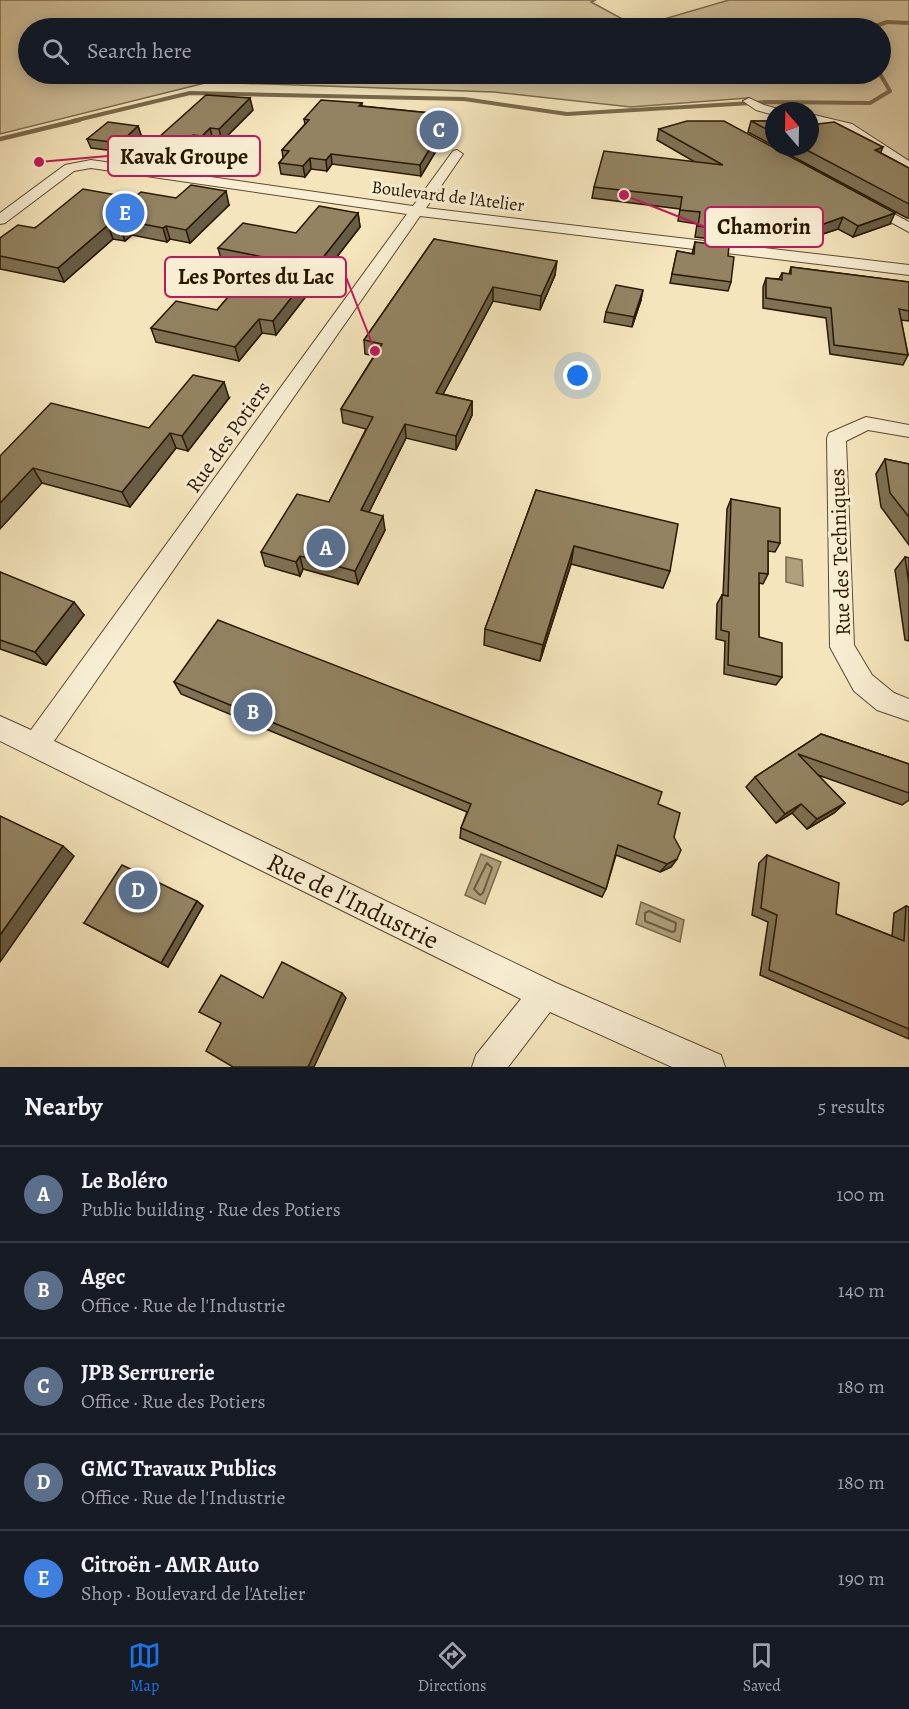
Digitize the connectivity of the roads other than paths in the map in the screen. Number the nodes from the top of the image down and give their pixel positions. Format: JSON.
{"nodes":[{"id":1,"x":752,"y":104,"type":"dead end"},
{"id":2,"x":765,"y":108,"type":"edge"},
{"id":3,"x":819,"y":120,"type":"edge"},
{"id":4,"x":457,"y":154,"type":"dead end"},
{"id":5,"x":909,"y":167,"type":"edge"},
{"id":6,"x":857,"y":198,"type":"edge"},
{"id":7,"x":416,"y":211,"type":"junction"},
{"id":8,"x":0,"y":220,"type":"edge"},
{"id":9,"x":909,"y":228,"type":"edge"},
{"id":10,"x":909,"y":270,"type":"edge"},
{"id":11,"x":909,"y":431,"type":"edge"},
{"id":12,"x":909,"y":710,"type":"edge"},
{"id":13,"x":0,"y":728,"type":"edge"},
{"id":14,"x":36,"y":746,"type":"junction"},
{"id":15,"x":545,"y":994,"type":"junction"},
{"id":16,"x":488,"y":1067,"type":"edge"},
{"id":17,"x":710,"y":1067,"type":"edge"}],
"edges":[{"from":1,"to":2,"type":"street"},
{"from":3,"to":5,"type":"street"},
{"from":4,"to":7,"type":"street","name":"Rue des Potiers"},
{"from":6,"to":9,"type":"street"},
{"from":7,"to":8,"type":"street","name":"Boulevard de l'Atelier"},
{"from":7,"to":10,"type":"street","name":"Boulevard de l'Atelier"},
{"from":7,"to":14,"type":"street","name":"Rue des Potiers"},
{"from":11,"to":12,"type":"street","name":"Rue des Techniques"},
{"from":13,"to":14,"type":"street","name":"Rue de l'Industrie"},
{"from":14,"to":15,"type":"street","name":"Rue de l'Industrie"},
{"from":15,"to":16,"type":"street"},
{"from":15,"to":17,"type":"street","name":"Rue de l'Industrie"}]}
